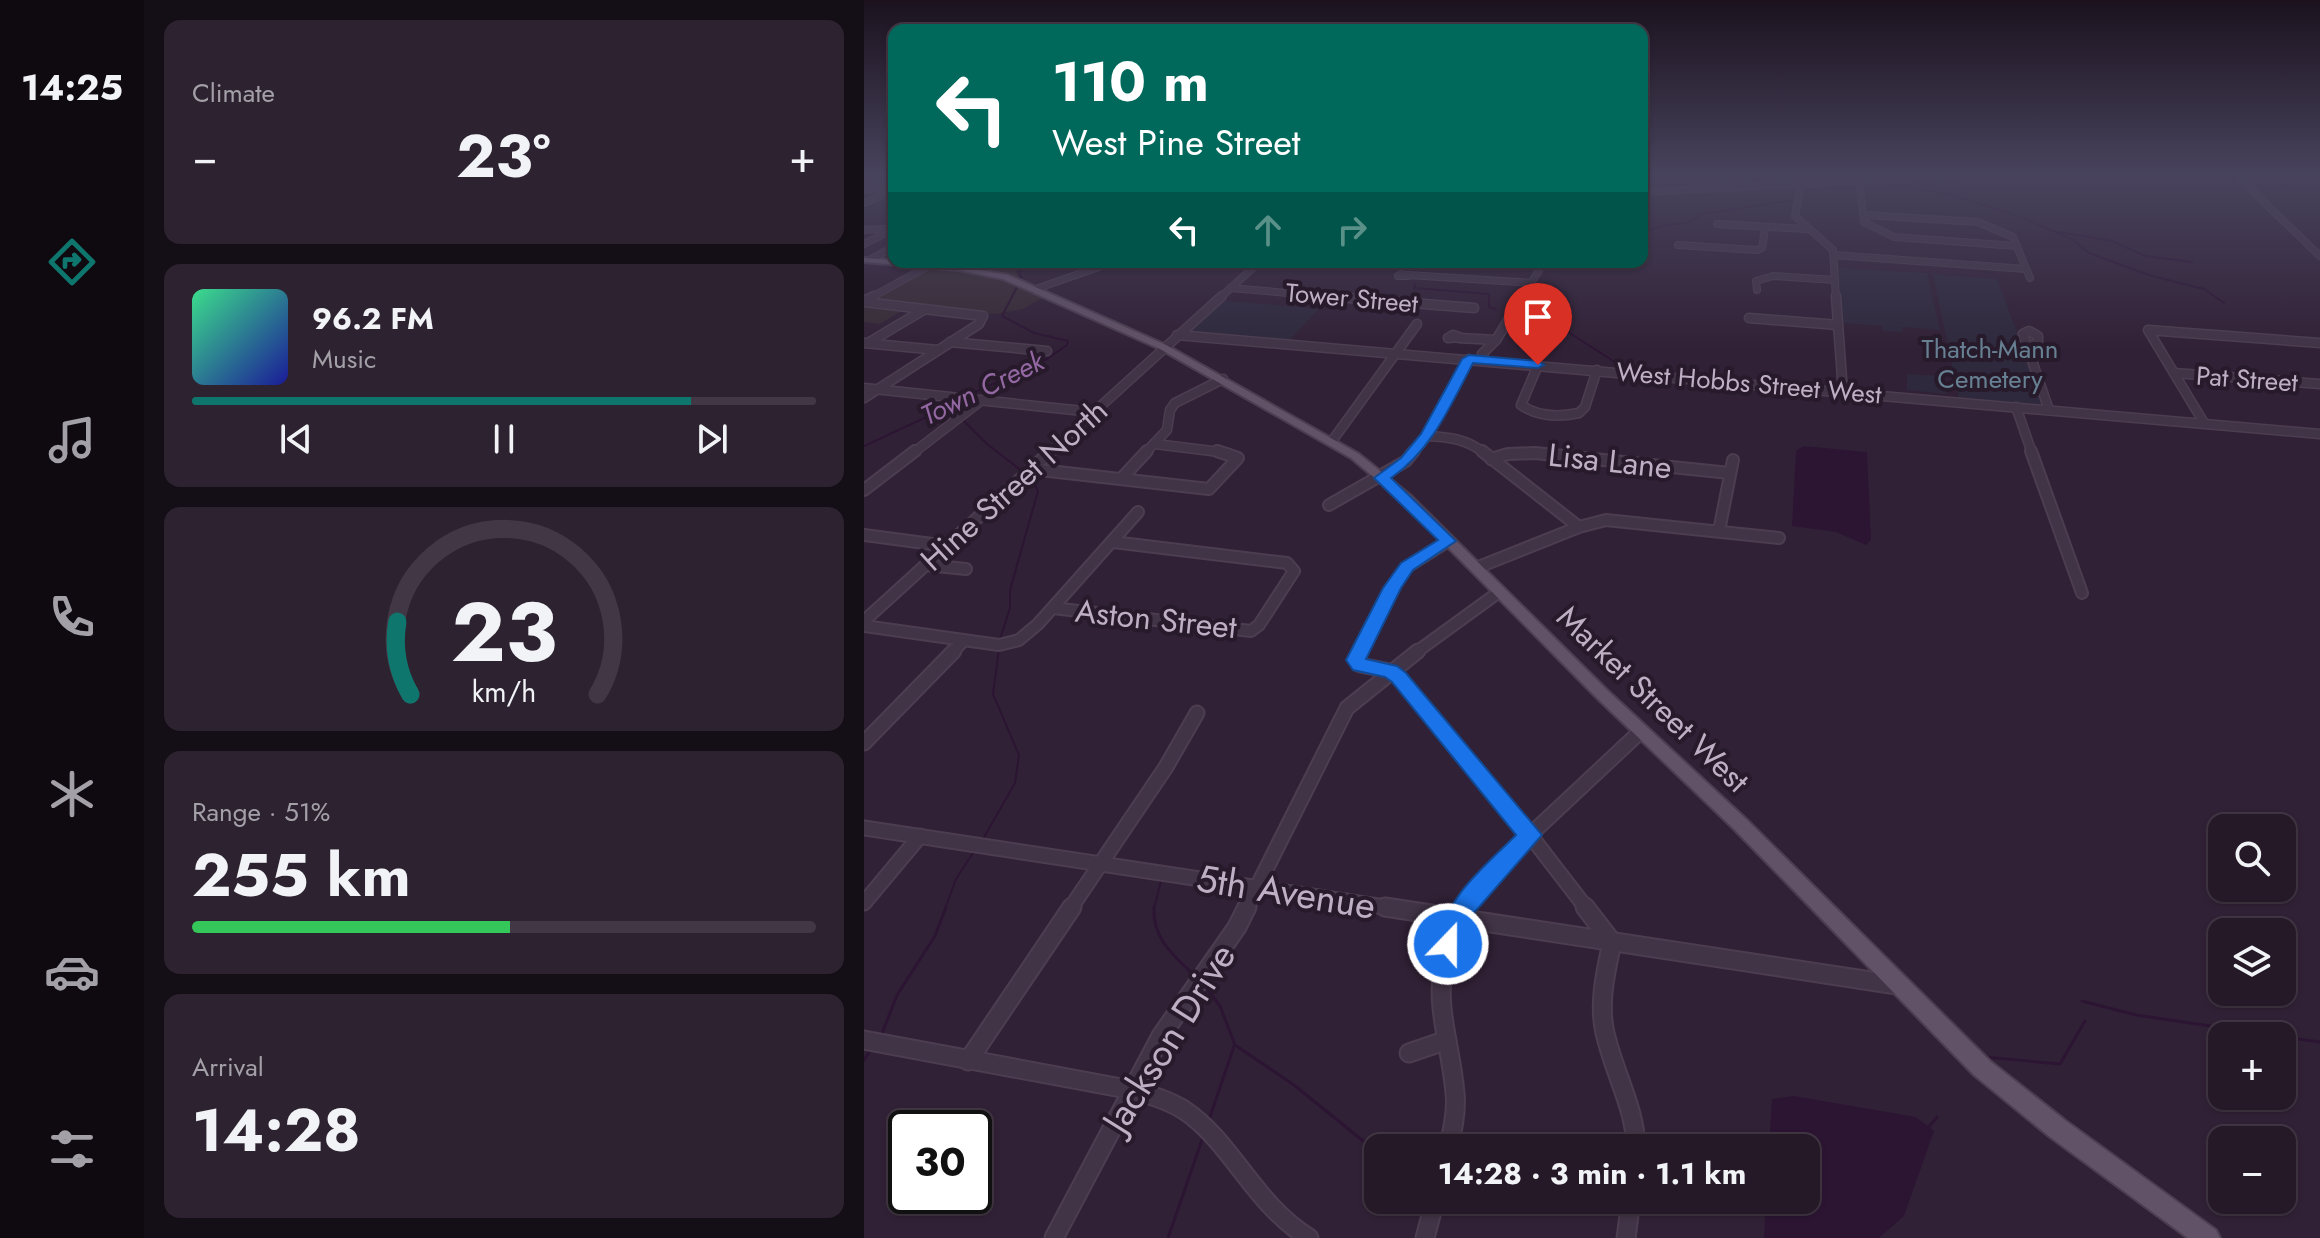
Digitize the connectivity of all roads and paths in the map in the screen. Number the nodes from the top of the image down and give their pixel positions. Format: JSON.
{"nodes":[{"id":1,"x":884,"y":234,"type":"edge"},
{"id":2,"x":1764,"y":234,"type":"edge"},
{"id":3,"x":1815,"y":234,"type":"edge"},
{"id":4,"x":1887,"y":234,"type":"edge"},
{"id":5,"x":2009,"y":234,"type":"edge"},
{"id":6,"x":2297,"y":234,"type":"edge"},
{"id":7,"x":864,"y":244,"type":"edge"},
{"id":8,"x":1678,"y":245,"type":"dead end"},
{"id":9,"x":1699,"y":246,"type":"junction"},
{"id":10,"x":2017,"y":246,"type":"junction"},
{"id":11,"x":888,"y":250,"type":"edge"},
{"id":12,"x":1834,"y":255,"type":"junction"},
{"id":13,"x":2320,"y":256,"type":"edge"},
{"id":14,"x":1696,"y":257,"type":"dead end"},
{"id":15,"x":869,"y":262,"type":"edge"},
{"id":16,"x":925,"y":268,"type":"edge"},
{"id":17,"x":951,"y":268,"type":"edge"},
{"id":18,"x":1094,"y":268,"type":"edge"},
{"id":19,"x":1252,"y":268,"type":"edge"},
{"id":20,"x":1541,"y":268,"type":"edge"},
{"id":21,"x":2026,"y":269,"type":"junction"},
{"id":22,"x":1408,"y":275,"type":"dead end"},
{"id":23,"x":2030,"y":278,"type":"dead end"},
{"id":24,"x":1835,"y":280,"type":"junction"},
{"id":25,"x":1532,"y":283,"type":"junction"},
{"id":26,"x":1030,"y":288,"type":"junction"},
{"id":27,"x":1230,"y":288,"type":"junction"},
{"id":28,"x":1757,"y":290,"type":"dead end"},
{"id":29,"x":864,"y":302,"type":"edge"},
{"id":30,"x":1474,"y":308,"type":"dead end"},
{"id":31,"x":926,"y":309,"type":"junction"},
{"id":32,"x":1749,"y":318,"type":"dead end"},
{"id":33,"x":1417,"y":324,"type":"dead end"},
{"id":34,"x":1838,"y":325,"type":"junction"},
{"id":35,"x":1177,"y":335,"type":"junction"},
{"id":36,"x":1459,"y":338,"type":"dead end"},
{"id":37,"x":1496,"y":340,"type":"junction"},
{"id":38,"x":950,"y":342,"type":"junction"},
{"id":39,"x":2320,"y":343,"type":"edge"},
{"id":40,"x":865,"y":344,"type":"edge"},
{"id":41,"x":2027,"y":346,"type":"dead end"},
{"id":42,"x":1163,"y":347,"type":"junction"},
{"id":43,"x":938,"y":350,"type":"junction"},
{"id":44,"x":1047,"y":351,"type":"dead end"},
{"id":45,"x":1395,"y":353,"type":"junction"},
{"id":46,"x":1487,"y":355,"type":"junction"},
{"id":47,"x":1469,"y":359,"type":"junction"},
{"id":48,"x":1538,"y":365,"type":"junction"},
{"id":49,"x":1597,"y":370,"type":"junction"},
{"id":50,"x":2174,"y":373,"type":"junction"},
{"id":51,"x":1223,"y":379,"type":"junction"},
{"id":52,"x":2320,"y":384,"type":"edge"},
{"id":53,"x":864,"y":388,"type":"edge"},
{"id":54,"x":877,"y":389,"type":"junction"},
{"id":55,"x":1843,"y":392,"type":"junction"},
{"id":56,"x":864,"y":398,"type":"edge"},
{"id":57,"x":977,"y":400,"type":"junction"},
{"id":58,"x":2016,"y":407,"type":"junction"},
{"id":59,"x":2049,"y":410,"type":"junction"},
{"id":60,"x":1093,"y":412,"type":"junction"},
{"id":61,"x":2204,"y":423,"type":"junction"},
{"id":62,"x":2320,"y":434,"type":"edge"},
{"id":63,"x":1427,"y":436,"type":"junction"},
{"id":64,"x":1332,"y":441,"type":"junction"},
{"id":65,"x":1155,"y":444,"type":"junction"},
{"id":66,"x":1491,"y":459,"type":"junction"},
{"id":67,"x":1733,"y":460,"type":"dead end"},
{"id":68,"x":1027,"y":473,"type":"junction"},
{"id":69,"x":1730,"y":473,"type":"junction"},
{"id":70,"x":1382,"y":478,"type":"junction"},
{"id":71,"x":1121,"y":479,"type":"junction"},
{"id":72,"x":864,"y":490,"type":"edge"},
{"id":73,"x":1329,"y":505,"type":"dead end"},
{"id":74,"x":1138,"y":512,"type":"dead end"},
{"id":75,"x":1579,"y":527,"type":"junction"},
{"id":76,"x":1719,"y":531,"type":"junction"},
{"id":77,"x":864,"y":535,"type":"edge"},
{"id":78,"x":1779,"y":538,"type":"dead end"},
{"id":79,"x":1448,"y":541,"type":"junction"},
{"id":80,"x":1113,"y":542,"type":"junction"},
{"id":81,"x":947,"y":546,"type":"junction"},
{"id":82,"x":926,"y":565,"type":"junction"},
{"id":83,"x":1476,"y":568,"type":"junction"},
{"id":84,"x":966,"y":569,"type":"dead end"},
{"id":85,"x":1499,"y":592,"type":"junction"},
{"id":86,"x":2082,"y":593,"type":"dead end"},
{"id":87,"x":1053,"y":608,"type":"junction"},
{"id":88,"x":864,"y":624,"type":"edge"},
{"id":89,"x":964,"y":640,"type":"junction"},
{"id":90,"x":1390,"y":671,"type":"junction"},
{"id":91,"x":1197,"y":713,"type":"dead end"},
{"id":92,"x":1641,"y":731,"type":"junction"},
{"id":93,"x":864,"y":743,"type":"edge"},
{"id":94,"x":864,"y":828,"type":"edge"},
{"id":95,"x":1530,"y":835,"type":"junction"},
{"id":96,"x":920,"y":836,"type":"junction"},
{"id":97,"x":1100,"y":863,"type":"junction"},
{"id":98,"x":1259,"y":888,"type":"junction"},
{"id":99,"x":864,"y":903,"type":"edge"},
{"id":100,"x":1455,"y":918,"type":"junction"},
{"id":101,"x":1612,"y":942,"type":"junction"},
{"id":102,"x":1897,"y":985,"type":"junction"},
{"id":103,"x":864,"y":1040,"type":"edge"},
{"id":104,"x":1447,"y":1040,"type":"junction"},
{"id":105,"x":1409,"y":1053,"type":"dead end"},
{"id":106,"x":968,"y":1061,"type":"junction"},
{"id":107,"x":1132,"y":1090,"type":"junction"},
{"id":108,"x":1452,"y":1134,"type":"edge"},
{"id":109,"x":1635,"y":1134,"type":"edge"},
{"id":110,"x":1431,"y":1214,"type":"edge"},
{"id":111,"x":1629,"y":1214,"type":"edge"},
{"id":112,"x":1054,"y":1238,"type":"edge"},
{"id":113,"x":1309,"y":1238,"type":"edge"},
{"id":114,"x":1425,"y":1238,"type":"edge"},
{"id":115,"x":1626,"y":1238,"type":"edge"},
{"id":116,"x":2208,"y":1238,"type":"edge"}],
"edges":[{"from":1,"to":7,"type":"street"},
{"from":2,"to":9,"type":"street"},
{"from":3,"to":12,"type":"street"},
{"from":4,"to":10,"type":"street"},
{"from":5,"to":10,"type":"street"},
{"from":6,"to":13,"type":"street"},
{"from":8,"to":9,"type":"street"},
{"from":9,"to":14,"type":"street"},
{"from":10,"to":21,"type":"street"},
{"from":11,"to":15,"type":"street"},
{"from":12,"to":21,"type":"street"},
{"from":12,"to":24,"type":"street"},
{"from":16,"to":29,"type":"street"},
{"from":17,"to":26,"type":"main road","name":"Market Street West"},
{"from":18,"to":26,"type":"street"},
{"from":19,"to":27,"type":"street","name":"Hine Street North"},
{"from":20,"to":25,"type":"street"},
{"from":21,"to":23,"type":"street"},
{"from":22,"to":25,"type":"street"},
{"from":24,"to":28,"type":"street"},
{"from":24,"to":34,"type":"street"},
{"from":25,"to":37,"type":"street"},
{"from":26,"to":42,"type":"main road","name":"Market Street West"},
{"from":27,"to":30,"type":"street","name":"Tower Street"},
{"from":27,"to":35,"type":"street","name":"Hine Street North"},
{"from":29,"to":31,"type":"street"},
{"from":31,"to":38,"type":"street"},
{"from":31,"to":40,"type":"street"},
{"from":32,"to":34,"type":"street"},
{"from":33,"to":45,"type":"street"},
{"from":34,"to":55,"type":"street"},
{"from":35,"to":42,"type":"street","name":"Hine Street North"},
{"from":35,"to":45,"type":"street","name":"West Hobbs Street West"},
{"from":36,"to":37,"type":"street"},
{"from":37,"to":46,"type":"street"},
{"from":38,"to":43,"type":"street"},
{"from":38,"to":44,"type":"street"},
{"from":39,"to":50,"type":"street"},
{"from":40,"to":43,"type":"street"},
{"from":41,"to":59,"type":"street"},
{"from":42,"to":51,"type":"main road","name":"Market Street West"},
{"from":42,"to":60,"type":"street","name":"Hine Street North"},
{"from":43,"to":54,"type":"street"},
{"from":45,"to":47,"type":"street","name":"West Hobbs Street West"},
{"from":45,"to":64,"type":"street"},
{"from":46,"to":47,"type":"street","name":"West Hobbs Street West"},
{"from":46,"to":48,"type":"street","name":"West Hobbs Street West"},
{"from":47,"to":63,"type":"street"},
{"from":48,"to":49,"type":"street","name":"West Hobbs Street West"},
{"from":48,"to":49,"type":"street"},
{"from":49,"to":55,"type":"street","name":"West Hobbs Street West"},
{"from":50,"to":52,"type":"street","name":"Pat Street"},
{"from":50,"to":61,"type":"street"},
{"from":51,"to":64,"type":"main road","name":"Market Street West"},
{"from":51,"to":65,"type":"street"},
{"from":53,"to":54,"type":"street"},
{"from":54,"to":56,"type":"street"},
{"from":54,"to":57,"type":"street"},
{"from":55,"to":58,"type":"street","name":"West Hobbs Street West"},
{"from":57,"to":60,"type":"street"},
{"from":57,"to":72,"type":"street"},
{"from":58,"to":59,"type":"street","name":"West Hobbs Street West"},
{"from":58,"to":86,"type":"street"},
{"from":59,"to":61,"type":"street","name":"West Hobbs Street West"},
{"from":60,"to":68,"type":"street","name":"Hine Street North"},
{"from":61,"to":62,"type":"street","name":"West Hobbs Street West"},
{"from":63,"to":66,"type":"street"},
{"from":63,"to":70,"type":"street"},
{"from":64,"to":70,"type":"main road","name":"Market Street West"},
{"from":65,"to":71,"type":"street"},
{"from":65,"to":71,"type":"street"},
{"from":66,"to":69,"type":"street","name":"Lisa Lane"},
{"from":66,"to":75,"type":"street"},
{"from":67,"to":69,"type":"street"},
{"from":68,"to":71,"type":"street"},
{"from":68,"to":81,"type":"street","name":"Hine Street North"},
{"from":69,"to":76,"type":"street"},
{"from":70,"to":73,"type":"street"},
{"from":70,"to":79,"type":"main road","name":"Market Street West"},
{"from":74,"to":80,"type":"street"},
{"from":75,"to":76,"type":"street"},
{"from":75,"to":83,"type":"street"},
{"from":76,"to":78,"type":"street"},
{"from":77,"to":81,"type":"street"},
{"from":79,"to":83,"type":"main road","name":"Market Street West"},
{"from":79,"to":90,"type":"street"},
{"from":80,"to":87,"type":"street"},
{"from":80,"to":87,"type":"street","name":"Aston Street"},
{"from":81,"to":82,"type":"street","name":"Hine Street North"},
{"from":82,"to":84,"type":"street"},
{"from":82,"to":88,"type":"street","name":"Hine Street North"},
{"from":83,"to":85,"type":"main road","name":"Market Street West"},
{"from":85,"to":90,"type":"street","name":"Jackson Drive"},
{"from":85,"to":92,"type":"main road","name":"Market Street West"},
{"from":87,"to":89,"type":"street"},
{"from":88,"to":89,"type":"street"},
{"from":89,"to":93,"type":"street"},
{"from":90,"to":95,"type":"street"},
{"from":90,"to":98,"type":"street","name":"Jackson Drive"},
{"from":91,"to":97,"type":"street"},
{"from":92,"to":95,"type":"street"},
{"from":92,"to":102,"type":"main road","name":"Market Street West"},
{"from":94,"to":96,"type":"street","name":"5th Avenue"},
{"from":95,"to":100,"type":"street"},
{"from":95,"to":101,"type":"street"},
{"from":96,"to":97,"type":"street","name":"5th Avenue"},
{"from":96,"to":99,"type":"street"},
{"from":97,"to":98,"type":"street","name":"5th Avenue"},
{"from":97,"to":106,"type":"street"},
{"from":98,"to":100,"type":"street","name":"5th Avenue"},
{"from":98,"to":107,"type":"street","name":"Jackson Drive"},
{"from":100,"to":101,"type":"street","name":"5th Avenue"},
{"from":100,"to":104,"type":"street"},
{"from":101,"to":102,"type":"street","name":"5th Avenue"},
{"from":101,"to":109,"type":"street"},
{"from":102,"to":116,"type":"main road","name":"Market Street West"},
{"from":103,"to":106,"type":"street"},
{"from":104,"to":105,"type":"street"},
{"from":104,"to":108,"type":"street"},
{"from":106,"to":107,"type":"street"},
{"from":107,"to":112,"type":"street","name":"Jackson Drive"},
{"from":107,"to":113,"type":"street"},
{"from":110,"to":114,"type":"street"},
{"from":111,"to":115,"type":"street"}]}
